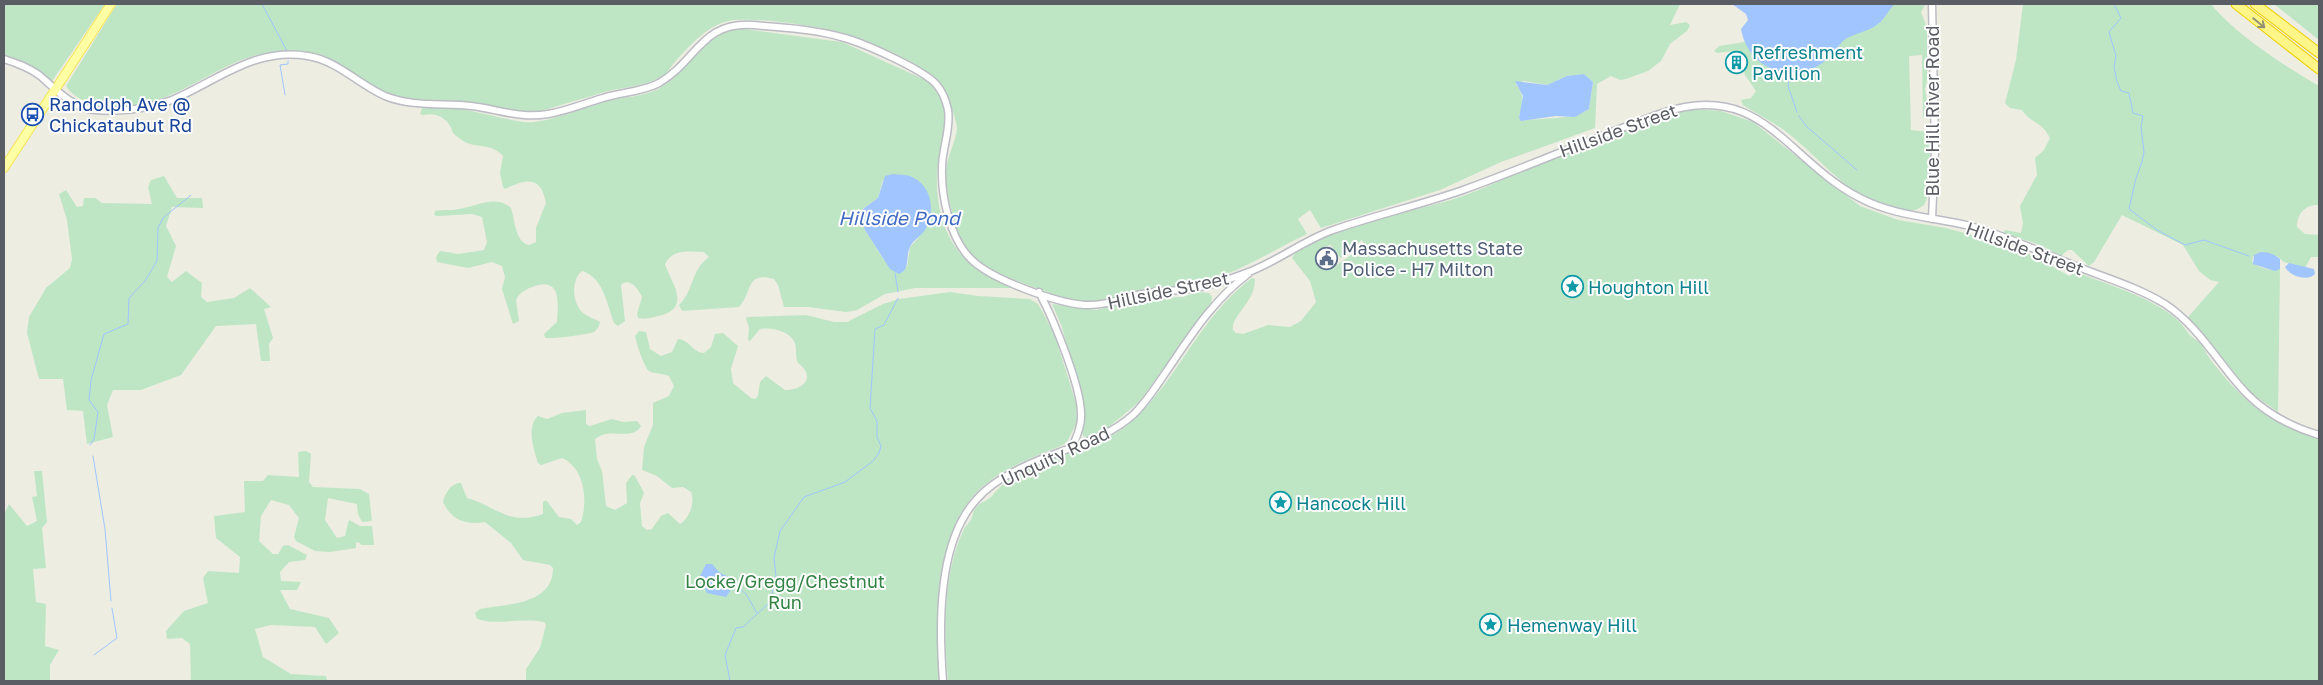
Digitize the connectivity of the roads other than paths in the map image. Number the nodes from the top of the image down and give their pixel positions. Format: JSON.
{"nodes":[{"id":1,"x":111,"y":4,"type":"edge"},
{"id":2,"x":1932,"y":4,"type":"edge"},
{"id":3,"x":2236,"y":4,"type":"edge"},
{"id":4,"x":2255,"y":4,"type":"edge"},
{"id":5,"x":2319,"y":53,"type":"edge"},
{"id":6,"x":4,"y":59,"type":"edge"},
{"id":7,"x":2319,"y":69,"type":"edge"},
{"id":8,"x":56,"y":90,"type":"junction"},
{"id":9,"x":4,"y":168,"type":"edge"},
{"id":10,"x":1932,"y":218,"type":"junction"},
{"id":11,"x":1255,"y":269,"type":"junction"},
{"id":12,"x":1039,"y":292,"type":"junction"},
{"id":13,"x":2319,"y":435,"type":"edge"},
{"id":14,"x":1072,"y":448,"type":"junction"},
{"id":15,"x":943,"y":681,"type":"edge"}],
"edges":[{"from":1,"to":8,"type":"main road"},
{"from":2,"to":10,"type":"main road","name":"Blue Hill River Road"},
{"from":3,"to":7,"type":"highway","one_way":true},
{"from":4,"to":5,"type":"highway"},
{"from":6,"to":8,"type":"main road","name":"Hillside Street"},
{"from":8,"to":9,"type":"main road"},
{"from":8,"to":12,"type":"main road","name":"Hillside Street"},
{"from":10,"to":11,"type":"main road","name":"Hillside Street"},
{"from":10,"to":13,"type":"main road","name":"Hillside Street"},
{"from":11,"to":12,"type":"main road","name":"Hillside Street"},
{"from":11,"to":14,"type":"main road","name":"Unquity Road"},
{"from":12,"to":14,"type":"main road"},
{"from":14,"to":15,"type":"main road","name":"Unquity Road"}]}
